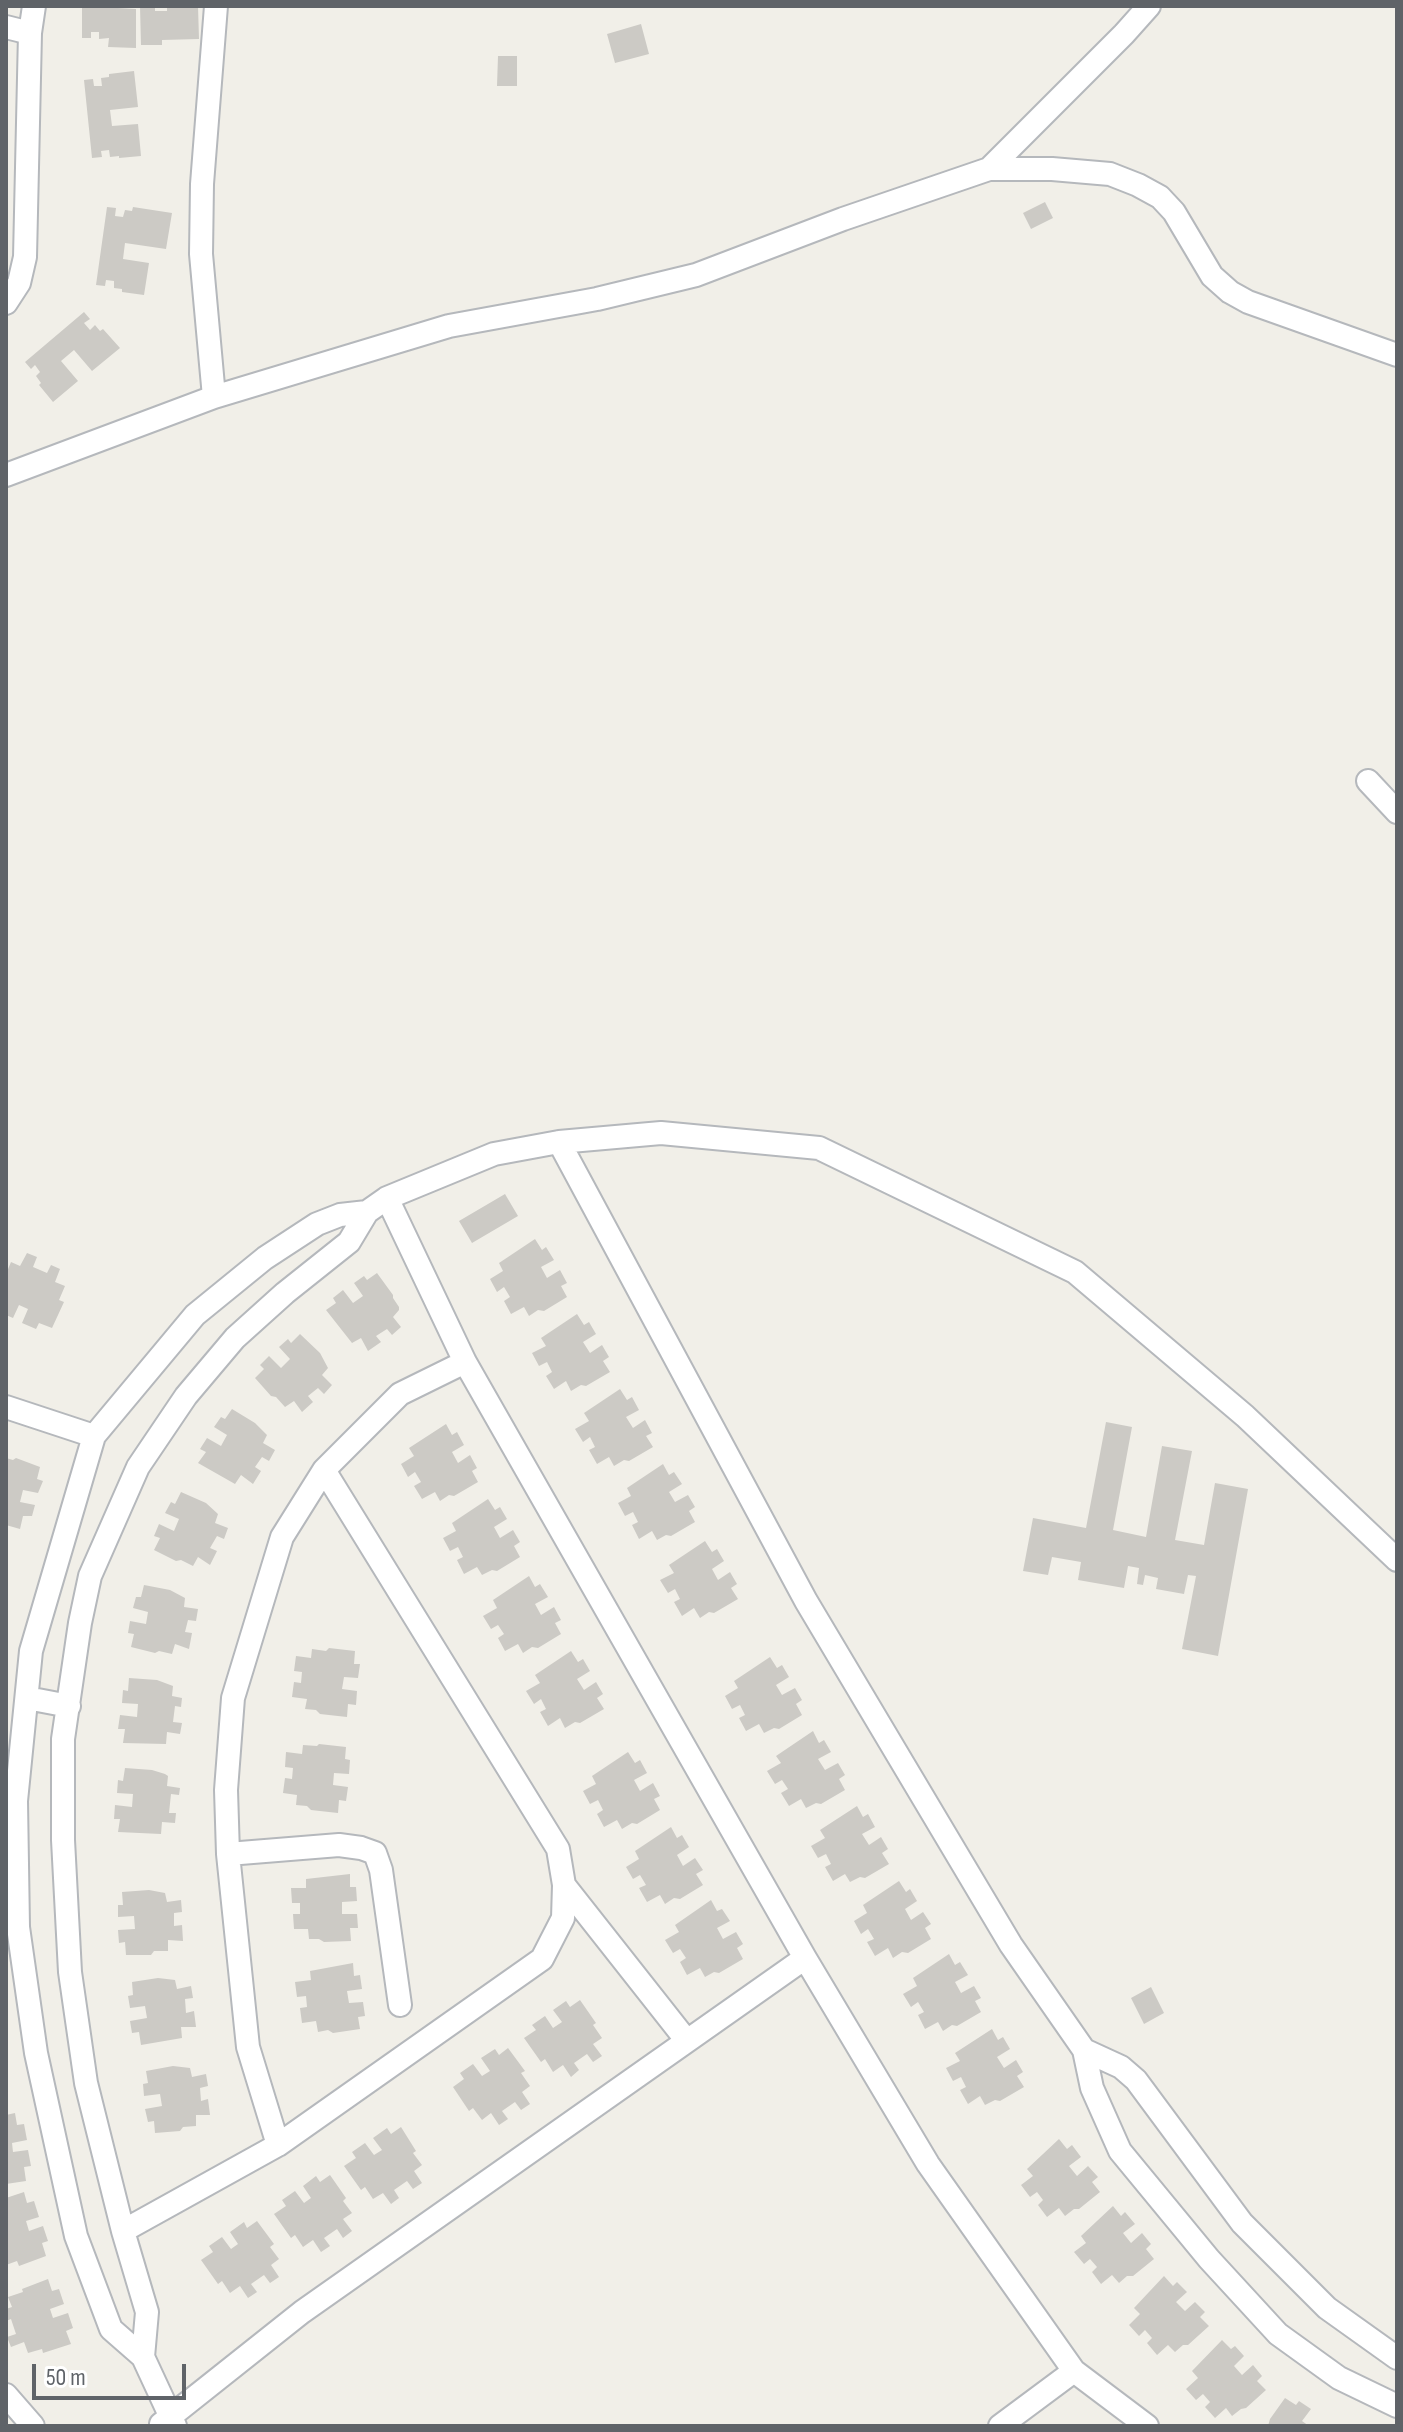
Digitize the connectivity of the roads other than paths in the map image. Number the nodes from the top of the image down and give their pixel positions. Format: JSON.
{"nodes":[{"id":1,"x":34,"y":6,"type":"edge"},
{"id":2,"x":216,"y":6,"type":"edge"},
{"id":3,"x":1149,"y":6,"type":"edge"},
{"id":4,"x":6,"y":27,"type":"edge"},
{"id":5,"x":30,"y":33,"type":"junction"},
{"id":6,"x":989,"y":169,"type":"junction"},
{"id":7,"x":6,"y":303,"type":"edge"},
{"id":8,"x":1397,"y":355,"type":"edge"},
{"id":9,"x":214,"y":397,"type":"junction"},
{"id":10,"x":6,"y":475,"type":"edge"},
{"id":11,"x":1368,"y":781,"type":"dead end"},
{"id":12,"x":1397,"y":812,"type":"edge"},
{"id":13,"x":559,"y":1142,"type":"junction"},
{"id":14,"x":387,"y":1198,"type":"junction"},
{"id":15,"x":367,"y":1212,"type":"junction"},
{"id":16,"x":465,"y":1362,"type":"junction"},
{"id":17,"x":6,"y":1407,"type":"edge"},
{"id":18,"x":94,"y":1436,"type":"junction"},
{"id":19,"x":324,"y":1470,"type":"junction"},
{"id":20,"x":1397,"y":1560,"type":"edge"},
{"id":21,"x":27,"y":1698,"type":"junction"},
{"id":22,"x":69,"y":1706,"type":"junction"},
{"id":23,"x":228,"y":1854,"type":"junction"},
{"id":24,"x":564,"y":1885,"type":"junction"},
{"id":25,"x":805,"y":1958,"type":"junction"},
{"id":26,"x":400,"y":2005,"type":"dead end"},
{"id":27,"x":687,"y":2041,"type":"junction"},
{"id":28,"x":1084,"y":2050,"type":"junction"},
{"id":29,"x":278,"y":2145,"type":"junction"},
{"id":30,"x":123,"y":2231,"type":"junction"},
{"id":31,"x":143,"y":2357,"type":"junction"},
{"id":32,"x":1397,"y":2358,"type":"edge"},
{"id":33,"x":1074,"y":2371,"type":"junction"},
{"id":34,"x":6,"y":2395,"type":"edge"},
{"id":35,"x":1397,"y":2406,"type":"edge"},
{"id":36,"x":168,"y":2423,"type":"edge"},
{"id":37,"x":33,"y":2426,"type":"edge"},
{"id":38,"x":1000,"y":2426,"type":"edge"},
{"id":39,"x":1147,"y":2426,"type":"edge"}],
"edges":[{"from":1,"to":5,"type":"street"},
{"from":2,"to":9,"type":"street"},
{"from":3,"to":6,"type":"street"},
{"from":4,"to":5,"type":"street"},
{"from":5,"to":7,"type":"street"},
{"from":6,"to":8,"type":"street"},
{"from":6,"to":9,"type":"street"},
{"from":9,"to":10,"type":"street"},
{"from":11,"to":12,"type":"street"},
{"from":13,"to":14,"type":"street"},
{"from":13,"to":20,"type":"street"},
{"from":13,"to":28,"type":"street"},
{"from":14,"to":15,"type":"street"},
{"from":14,"to":16,"type":"street"},
{"from":15,"to":18,"type":"street"},
{"from":15,"to":22,"type":"street"},
{"from":16,"to":19,"type":"street"},
{"from":16,"to":25,"type":"street"},
{"from":17,"to":18,"type":"street"},
{"from":18,"to":21,"type":"street"},
{"from":19,"to":23,"type":"street"},
{"from":19,"to":24,"type":"street"},
{"from":21,"to":22,"type":"street"},
{"from":21,"to":31,"type":"street"},
{"from":22,"to":30,"type":"street"},
{"from":23,"to":26,"type":"street"},
{"from":23,"to":29,"type":"street"},
{"from":24,"to":27,"type":"street"},
{"from":24,"to":29,"type":"street"},
{"from":25,"to":27,"type":"street"},
{"from":25,"to":33,"type":"street"},
{"from":27,"to":36,"type":"street"},
{"from":28,"to":32,"type":"street"},
{"from":28,"to":35,"type":"street"},
{"from":29,"to":30,"type":"street"},
{"from":30,"to":31,"type":"street"},
{"from":31,"to":36,"type":"street"},
{"from":33,"to":38,"type":"street"},
{"from":33,"to":39,"type":"street"},
{"from":34,"to":37,"type":"street"}]}
